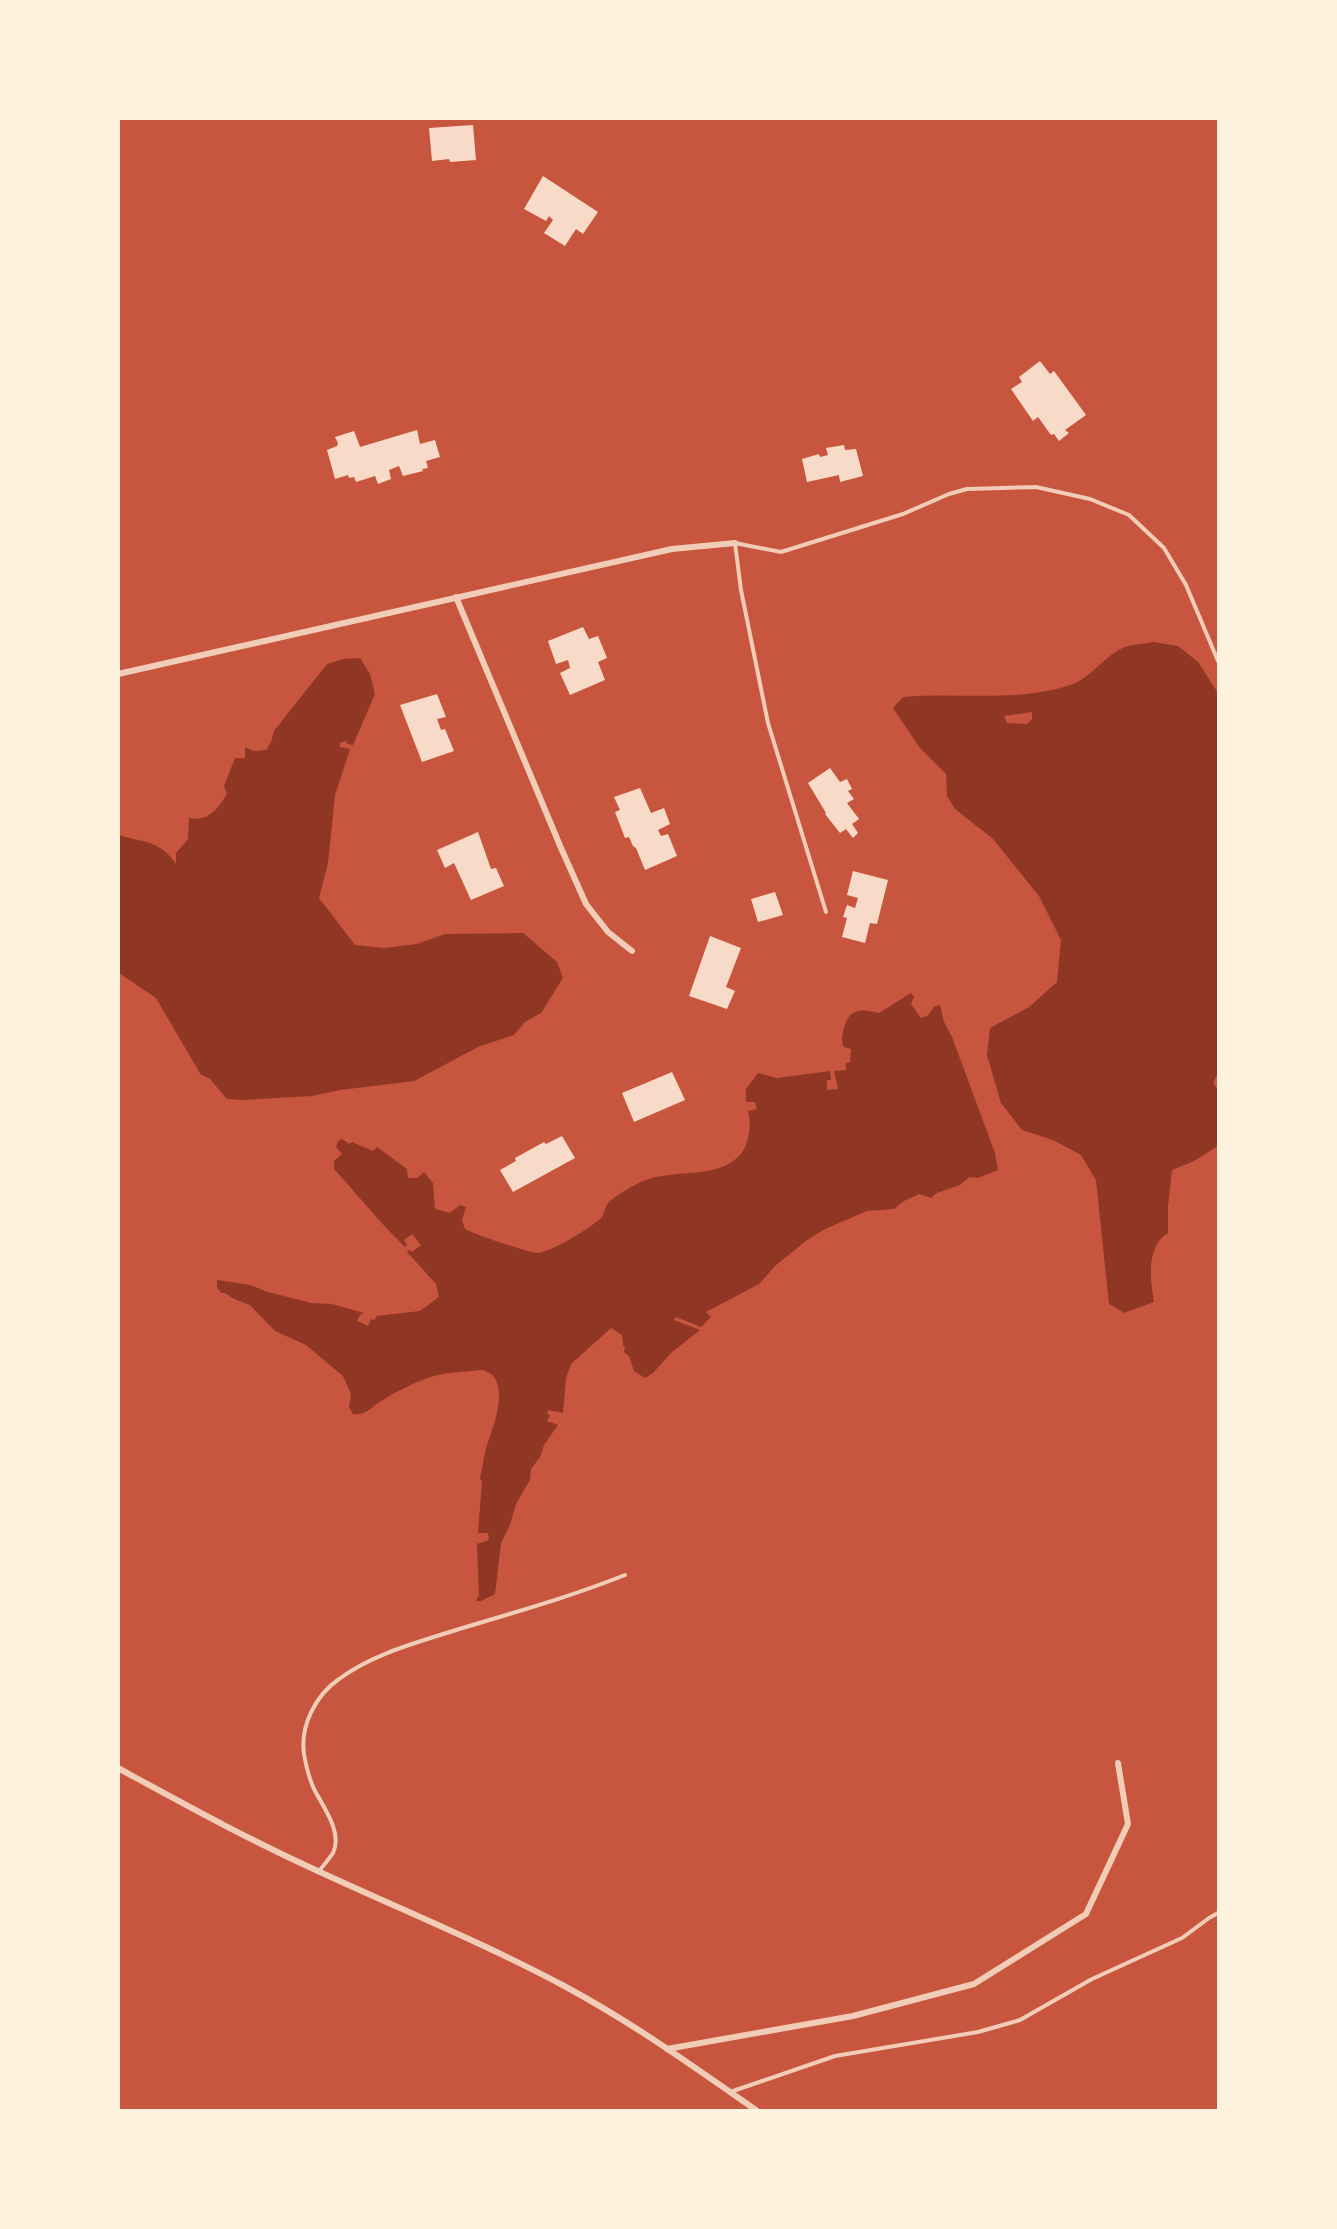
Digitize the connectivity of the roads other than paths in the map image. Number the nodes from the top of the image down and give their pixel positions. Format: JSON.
{"nodes":[{"id":1,"x":735,"y":543,"type":"junction"},
{"id":2,"x":456,"y":597,"type":"junction"},
{"id":3,"x":1218,"y":662,"type":"edge"},
{"id":4,"x":118,"y":674,"type":"edge"},
{"id":5,"x":826,"y":912,"type":"dead end"},
{"id":6,"x":632,"y":951,"type":"dead end"},
{"id":7,"x":625,"y":1575,"type":"dead end"},
{"id":8,"x":1118,"y":1763,"type":"dead end"},
{"id":9,"x":118,"y":1767,"type":"edge"},
{"id":10,"x":319,"y":1872,"type":"junction"},
{"id":11,"x":1218,"y":1913,"type":"edge"},
{"id":12,"x":667,"y":2049,"type":"junction"},
{"id":13,"x":729,"y":2092,"type":"junction"},
{"id":14,"x":756,"y":2110,"type":"edge"}],
"edges":[{"from":1,"to":2,"type":"street"},
{"from":1,"to":3,"type":"lane"},
{"from":1,"to":5,"type":"lane"},
{"from":2,"to":4,"type":"street"},
{"from":2,"to":6,"type":"street"},
{"from":7,"to":10,"type":"lane"},
{"from":8,"to":12,"type":"street"},
{"from":9,"to":10,"type":"street"},
{"from":10,"to":12,"type":"street"},
{"from":11,"to":13,"type":"lane"},
{"from":12,"to":13,"type":"street"},
{"from":13,"to":14,"type":"street"}]}
